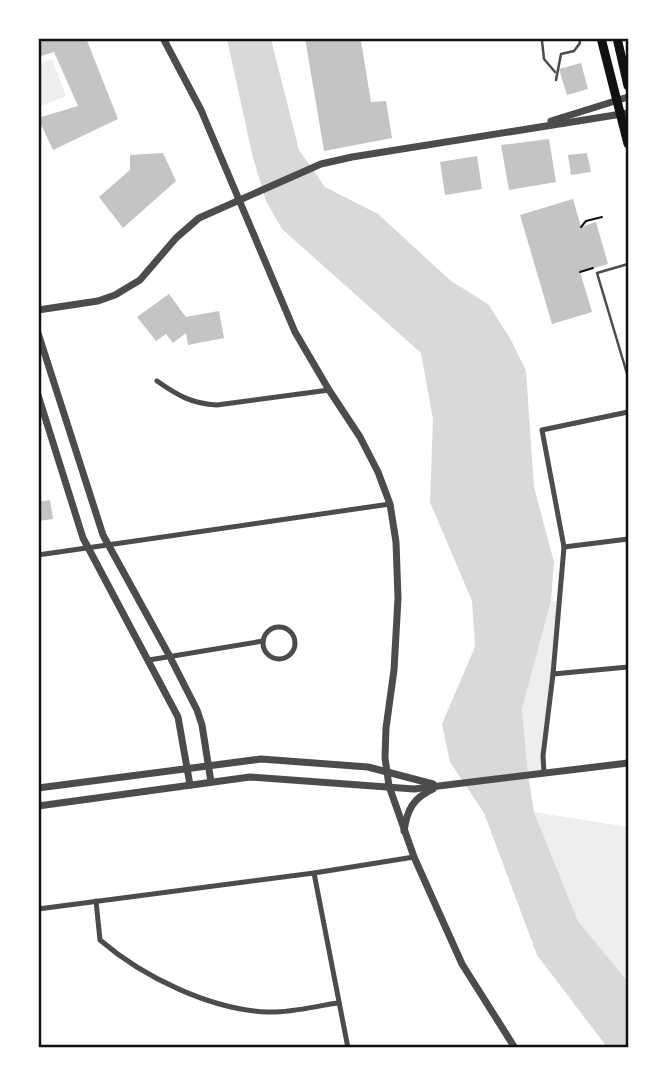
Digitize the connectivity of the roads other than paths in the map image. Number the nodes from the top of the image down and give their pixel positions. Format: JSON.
{"nodes":[{"id":1,"x":163,"y":38,"type":"edge"},
{"id":2,"x":544,"y":38,"type":"edge"},
{"id":3,"x":579,"y":38,"type":"edge"},
{"id":4,"x":601,"y":38,"type":"edge"},
{"id":5,"x":617,"y":38,"type":"edge"},
{"id":6,"x":555,"y":72,"type":"dead end"},
{"id":7,"x":556,"y":80,"type":"dead end"},
{"id":8,"x":628,"y":86,"type":"edge"},
{"id":9,"x":628,"y":97,"type":"edge"},
{"id":10,"x":617,"y":99,"type":"junction"},
{"id":11,"x":624,"y":114,"type":"edge"},
{"id":12,"x":530,"y":128,"type":"junction"},
{"id":13,"x":628,"y":144,"type":"edge"},
{"id":14,"x":239,"y":199,"type":"junction"},
{"id":15,"x":628,"y":264,"type":"edge"},
{"id":16,"x":38,"y":310,"type":"edge"},
{"id":17,"x":38,"y":333,"type":"edge"},
{"id":18,"x":628,"y":377,"type":"edge"},
{"id":19,"x":157,"y":381,"type":"dead end"},
{"id":20,"x":329,"y":390,"type":"junction"},
{"id":21,"x":38,"y":395,"type":"edge"},
{"id":22,"x":628,"y":412,"type":"edge"},
{"id":23,"x":390,"y":504,"type":"junction"},
{"id":24,"x":628,"y":539,"type":"edge"},
{"id":25,"x":108,"y":545,"type":"junction"},
{"id":26,"x":564,"y":547,"type":"junction"},
{"id":27,"x":87,"y":548,"type":"junction"},
{"id":28,"x":38,"y":555,"type":"edge"},
{"id":29,"x":263,"y":640,"type":"junction"},
{"id":30,"x":169,"y":655,"type":"junction"},
{"id":31,"x":149,"y":660,"type":"junction"},
{"id":32,"x":628,"y":667,"type":"edge"},
{"id":33,"x":553,"y":674,"type":"junction"},
{"id":34,"x":628,"y":763,"type":"edge"},
{"id":35,"x":208,"y":765,"type":"junction"},
{"id":36,"x":187,"y":767,"type":"junction"},
{"id":37,"x":386,"y":771,"type":"junction"},
{"id":38,"x":544,"y":774,"type":"junction"},
{"id":39,"x":211,"y":782,"type":"junction"},
{"id":40,"x":190,"y":785,"type":"junction"},
{"id":41,"x":389,"y":786,"type":"junction"},
{"id":42,"x":441,"y":786,"type":"junction"},
{"id":43,"x":38,"y":788,"type":"edge"},
{"id":44,"x":38,"y":806,"type":"edge"},
{"id":45,"x":404,"y":832,"type":"junction"},
{"id":46,"x":414,"y":857,"type":"junction"},
{"id":47,"x":314,"y":873,"type":"junction"},
{"id":48,"x":96,"y":901,"type":"junction"},
{"id":49,"x":38,"y":909,"type":"edge"},
{"id":50,"x":338,"y":1003,"type":"junction"},
{"id":51,"x":348,"y":1048,"type":"edge"},
{"id":52,"x":515,"y":1048,"type":"edge"}],
"edges":[{"from":1,"to":14,"type":"street"},
{"from":2,"to":6,"type":"lane"},
{"from":3,"to":7,"type":"lane"},
{"from":4,"to":10,"type":"main road"},
{"from":5,"to":8,"type":"main road"},
{"from":9,"to":10,"type":"street"},
{"from":10,"to":11,"type":"main road"},
{"from":10,"to":12,"type":"street"},
{"from":11,"to":12,"type":"street"},
{"from":11,"to":13,"type":"main road"},
{"from":12,"to":14,"type":"street"},
{"from":14,"to":16,"type":"street"},
{"from":14,"to":20,"type":"street"},
{"from":15,"to":18,"type":"lane"},
{"from":17,"to":25,"type":"street"},
{"from":19,"to":20,"type":"street"},
{"from":20,"to":23,"type":"street"},
{"from":21,"to":27,"type":"street"},
{"from":22,"to":26,"type":"street"},
{"from":23,"to":25,"type":"street"},
{"from":23,"to":37,"type":"street"},
{"from":24,"to":26,"type":"street"},
{"from":25,"to":27,"type":"street"},
{"from":25,"to":30,"type":"street"},
{"from":26,"to":33,"type":"street"},
{"from":27,"to":28,"type":"street"},
{"from":27,"to":31,"type":"street"},
{"from":29,"to":29,"type":"street"},
{"from":29,"to":30,"type":"street"},
{"from":30,"to":31,"type":"street"},
{"from":30,"to":35,"type":"street"},
{"from":31,"to":36,"type":"street"},
{"from":32,"to":33,"type":"street"},
{"from":33,"to":38,"type":"street"},
{"from":34,"to":38,"type":"street"},
{"from":35,"to":36,"type":"street"},
{"from":35,"to":37,"type":"street"},
{"from":35,"to":39,"type":"street"},
{"from":36,"to":40,"type":"street"},
{"from":36,"to":43,"type":"street"},
{"from":37,"to":41,"type":"street"},
{"from":37,"to":42,"type":"street"},
{"from":38,"to":42,"type":"street"},
{"from":39,"to":40,"type":"street"},
{"from":39,"to":41,"type":"street"},
{"from":40,"to":44,"type":"street"},
{"from":41,"to":42,"type":"street"},
{"from":41,"to":45,"type":"street"},
{"from":42,"to":45,"type":"street"},
{"from":45,"to":46,"type":"street"},
{"from":46,"to":47,"type":"street"},
{"from":46,"to":52,"type":"street"},
{"from":47,"to":48,"type":"street"},
{"from":47,"to":50,"type":"street"},
{"from":48,"to":49,"type":"street"},
{"from":48,"to":50,"type":"street"},
{"from":50,"to":51,"type":"street"}]}
